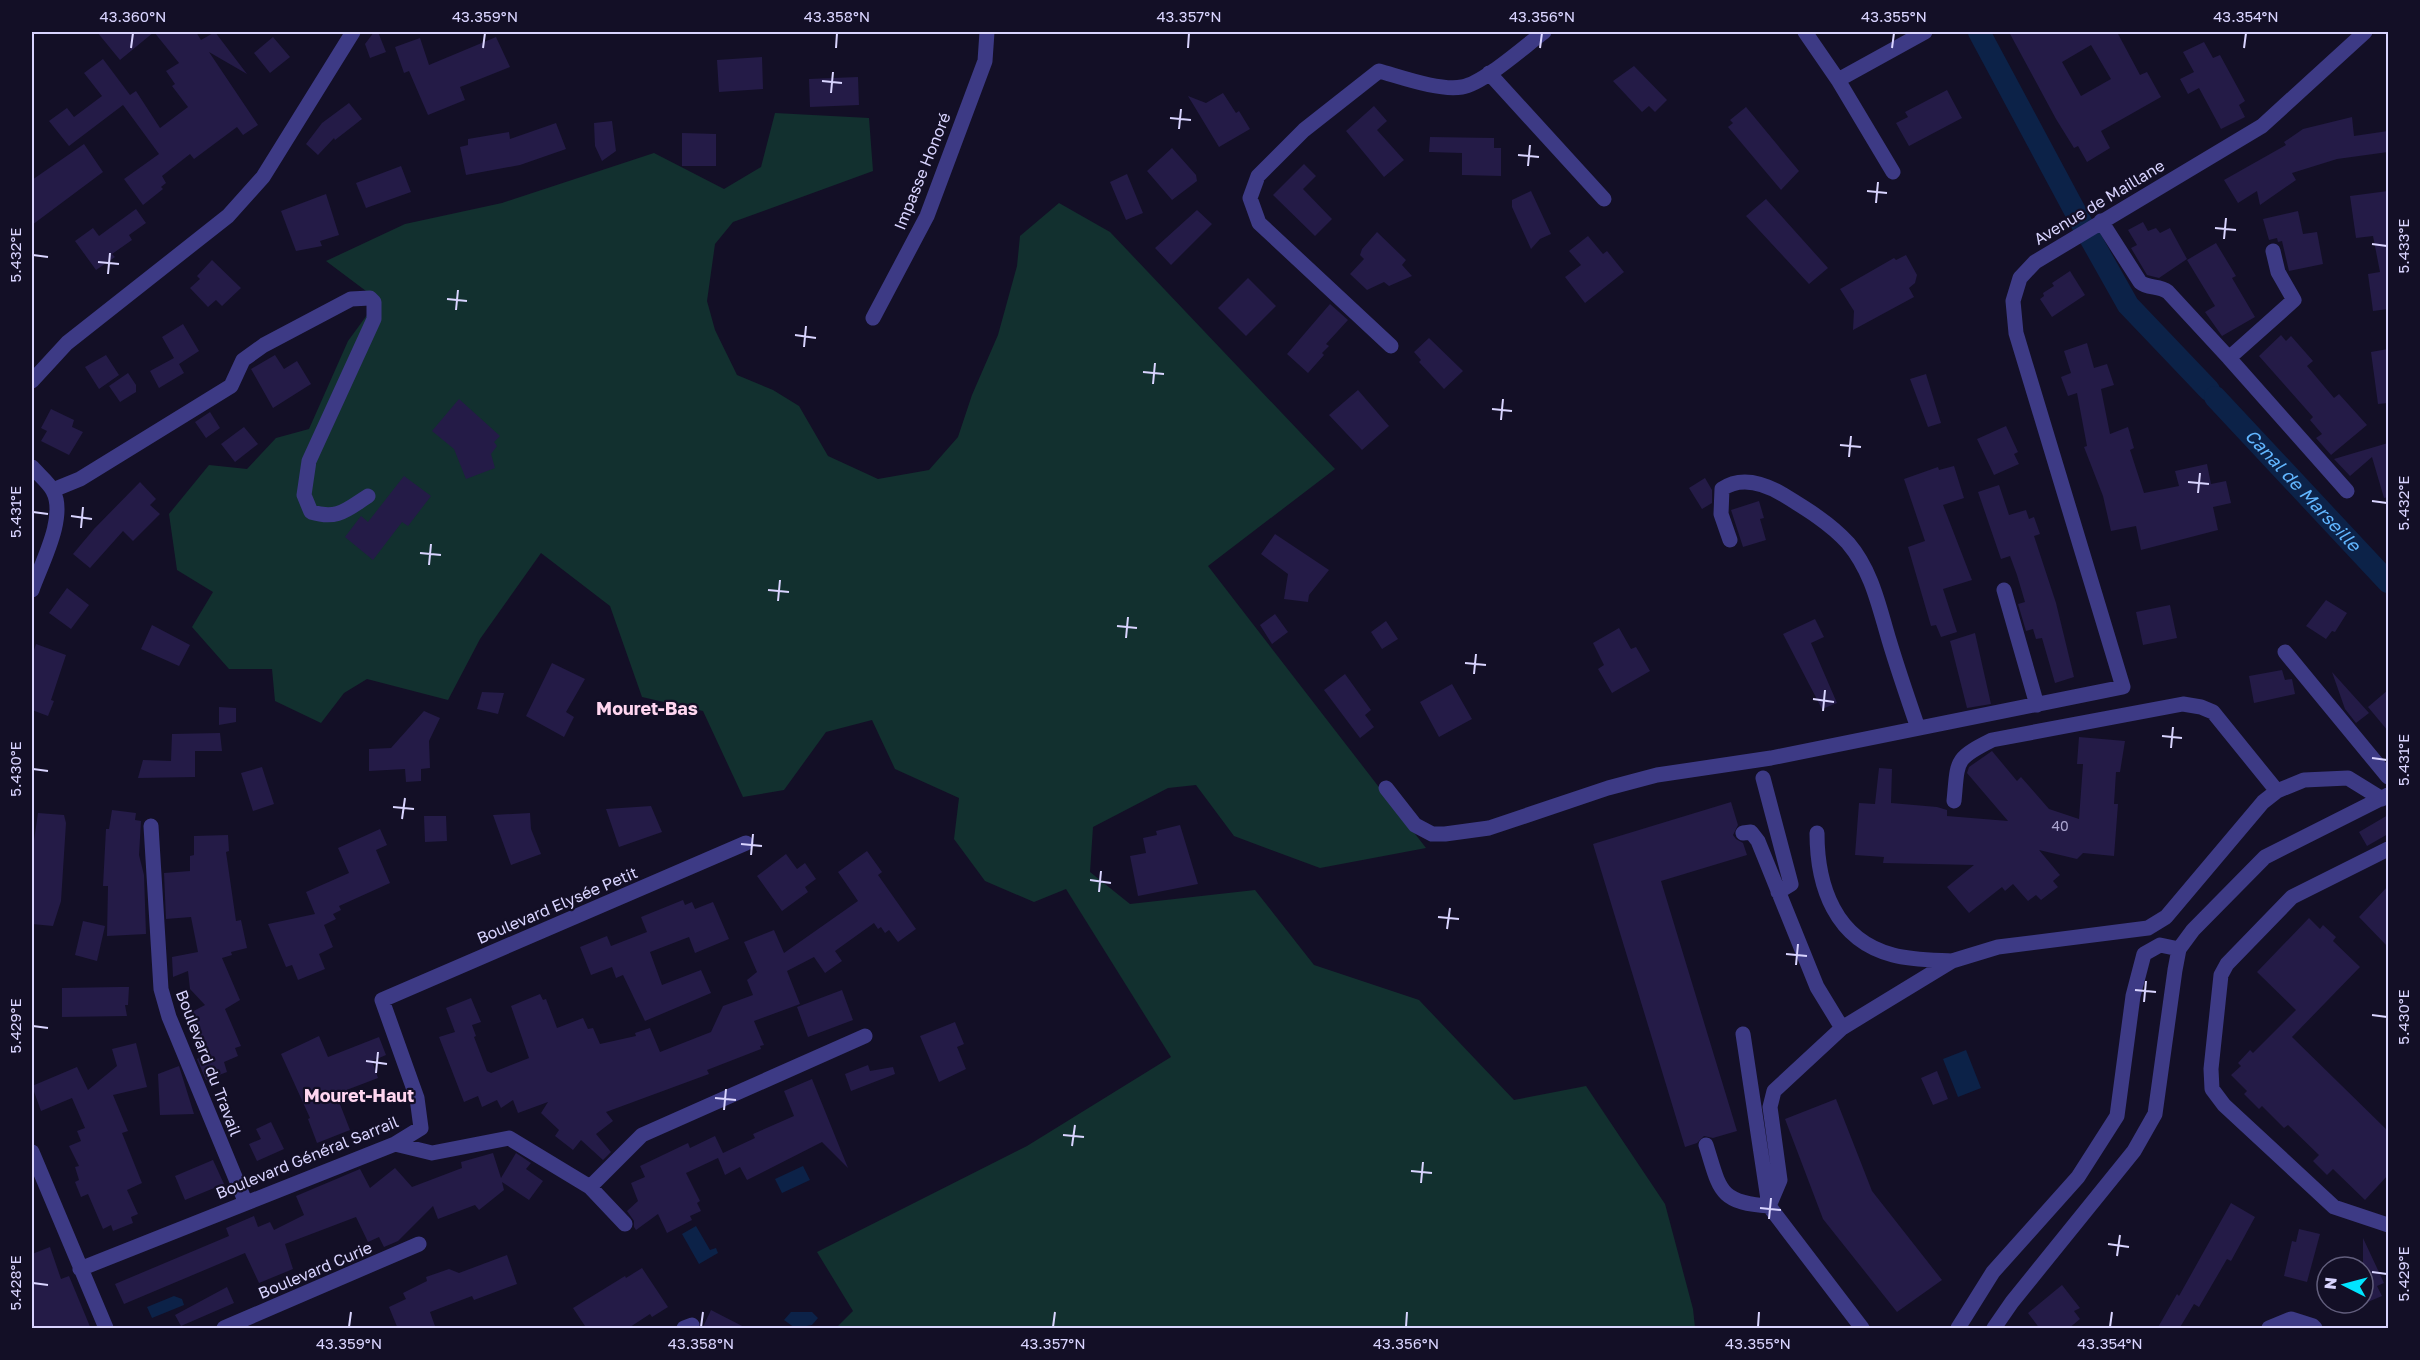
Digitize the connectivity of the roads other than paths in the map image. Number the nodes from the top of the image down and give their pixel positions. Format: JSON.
{"nodes":[{"id":1,"x":353,"y":32,"type":"edge"},
{"id":2,"x":987,"y":32,"type":"edge"},
{"id":3,"x":1544,"y":32,"type":"edge"},
{"id":4,"x":1805,"y":32,"type":"edge"},
{"id":5,"x":1926,"y":32,"type":"edge"},
{"id":6,"x":2365,"y":32,"type":"edge"},
{"id":7,"x":1489,"y":73,"type":"junction"},
{"id":8,"x":1838,"y":80,"type":"junction"},
{"id":9,"x":1893,"y":172,"type":"dead end"},
{"id":10,"x":1604,"y":199,"type":"dead end"},
{"id":11,"x":2097,"y":223,"type":"junction"},
{"id":12,"x":2273,"y":251,"type":"dead end"},
{"id":13,"x":873,"y":318,"type":"dead end"},
{"id":14,"x":1391,"y":346,"type":"dead end"},
{"id":15,"x":2229,"y":358,"type":"junction"},
{"id":16,"x":32,"y":381,"type":"edge"},
{"id":17,"x":32,"y":467,"type":"edge"},
{"id":18,"x":53,"y":490,"type":"junction"},
{"id":19,"x":2347,"y":491,"type":"dead end"},
{"id":20,"x":368,"y":496,"type":"dead end"},
{"id":21,"x":1730,"y":540,"type":"dead end"},
{"id":22,"x":32,"y":590,"type":"edge"},
{"id":23,"x":2004,"y":591,"type":"dead end"},
{"id":24,"x":2285,"y":652,"type":"dead end"},
{"id":25,"x":2043,"y":704,"type":"junction"},
{"id":26,"x":1918,"y":728,"type":"junction"},
{"id":27,"x":2388,"y":777,"type":"edge"},
{"id":28,"x":1763,"y":778,"type":"dead end"},
{"id":29,"x":1386,"y":788,"type":"dead end"},
{"id":30,"x":2277,"y":791,"type":"junction"},
{"id":31,"x":2385,"y":797,"type":"edge"},
{"id":32,"x":1954,"y":801,"type":"dead end"},
{"id":33,"x":151,"y":826,"type":"dead end"},
{"id":34,"x":1743,"y":833,"type":"dead end"},
{"id":35,"x":1817,"y":833,"type":"dead end"},
{"id":36,"x":747,"y":843,"type":"dead end"},
{"id":37,"x":2388,"y":849,"type":"edge"},
{"id":38,"x":1779,"y":892,"type":"junction"},
{"id":39,"x":2179,"y":950,"type":"junction"},
{"id":40,"x":1952,"y":961,"type":"junction"},
{"id":41,"x":382,"y":1000,"type":"joint"},
{"id":42,"x":1842,"y":1028,"type":"junction"},
{"id":43,"x":1743,"y":1034,"type":"dead end"},
{"id":44,"x":865,"y":1036,"type":"dead end"},
{"id":45,"x":395,"y":1144,"type":"junction"},
{"id":46,"x":1706,"y":1145,"type":"dead end"},
{"id":47,"x":32,"y":1152,"type":"edge"},
{"id":48,"x":35,"y":1175,"type":"edge"},
{"id":49,"x":590,"y":1187,"type":"junction"},
{"id":50,"x":245,"y":1201,"type":"junction"},
{"id":51,"x":1769,"y":1206,"type":"junction"},
{"id":52,"x":625,"y":1224,"type":"dead end"},
{"id":53,"x":2388,"y":1225,"type":"edge"},
{"id":54,"x":419,"y":1244,"type":"dead end"},
{"id":55,"x":80,"y":1269,"type":"junction"},
{"id":56,"x":106,"y":1329,"type":"edge"},
{"id":57,"x":224,"y":1329,"type":"edge"},
{"id":58,"x":1862,"y":1329,"type":"edge"},
{"id":59,"x":1958,"y":1329,"type":"edge"},
{"id":60,"x":1994,"y":1329,"type":"edge"},
{"id":61,"x":2269,"y":1329,"type":"edge"},
{"id":62,"x":2315,"y":1329,"type":"edge"}],
"edges":[{"from":1,"to":16,"type":"street"},
{"from":2,"to":13,"type":"street","name":"Impasse Honoré"},
{"from":3,"to":7,"type":"street"},
{"from":4,"to":8,"type":"street"},
{"from":5,"to":8,"type":"street"},
{"from":6,"to":11,"type":"street","name":"Avenue de Maillane"},
{"from":7,"to":10,"type":"street"},
{"from":7,"to":14,"type":"street"},
{"from":8,"to":9,"type":"street"},
{"from":11,"to":15,"type":"street"},
{"from":11,"to":25,"type":"street","name":"Avenue de Maillane"},
{"from":12,"to":15,"type":"street"},
{"from":15,"to":19,"type":"street"},
{"from":17,"to":18,"type":"street"},
{"from":18,"to":20,"type":"street"},
{"from":18,"to":22,"type":"street"},
{"from":21,"to":26,"type":"street"},
{"from":23,"to":25,"type":"street"},
{"from":24,"to":27,"type":"street"},
{"from":25,"to":26,"type":"street"},
{"from":26,"to":29,"type":"street"},
{"from":28,"to":38,"type":"street"},
{"from":30,"to":31,"type":"street"},
{"from":30,"to":32,"type":"street"},
{"from":30,"to":40,"type":"street"},
{"from":31,"to":39,"type":"street"},
{"from":33,"to":50,"type":"street","name":"Boulevard du Travail"},
{"from":34,"to":38,"type":"street"},
{"from":35,"to":40,"type":"street"},
{"from":36,"to":41,"type":"street","name":"Boulevard Elysée Petit"},
{"from":37,"to":53,"type":"street"},
{"from":38,"to":42,"type":"street"},
{"from":39,"to":59,"type":"street"},
{"from":39,"to":60,"type":"street"},
{"from":40,"to":42,"type":"street"},
{"from":41,"to":45,"type":"street","name":"Boulevard Général Sarrail"},
{"from":42,"to":51,"type":"street"},
{"from":43,"to":51,"type":"street"},
{"from":44,"to":49,"type":"street"},
{"from":45,"to":49,"type":"street"},
{"from":45,"to":50,"type":"street","name":"Boulevard Général Sarrail"},
{"from":46,"to":51,"type":"street"},
{"from":47,"to":48,"type":"street"},
{"from":48,"to":55,"type":"street"},
{"from":49,"to":52,"type":"street"},
{"from":50,"to":55,"type":"street","name":"Boulevard Général Sarrail"},
{"from":51,"to":58,"type":"street"},
{"from":54,"to":57,"type":"street","name":"Boulevard Curie"},
{"from":55,"to":56,"type":"street"},
{"from":61,"to":62,"type":"street"}]}
